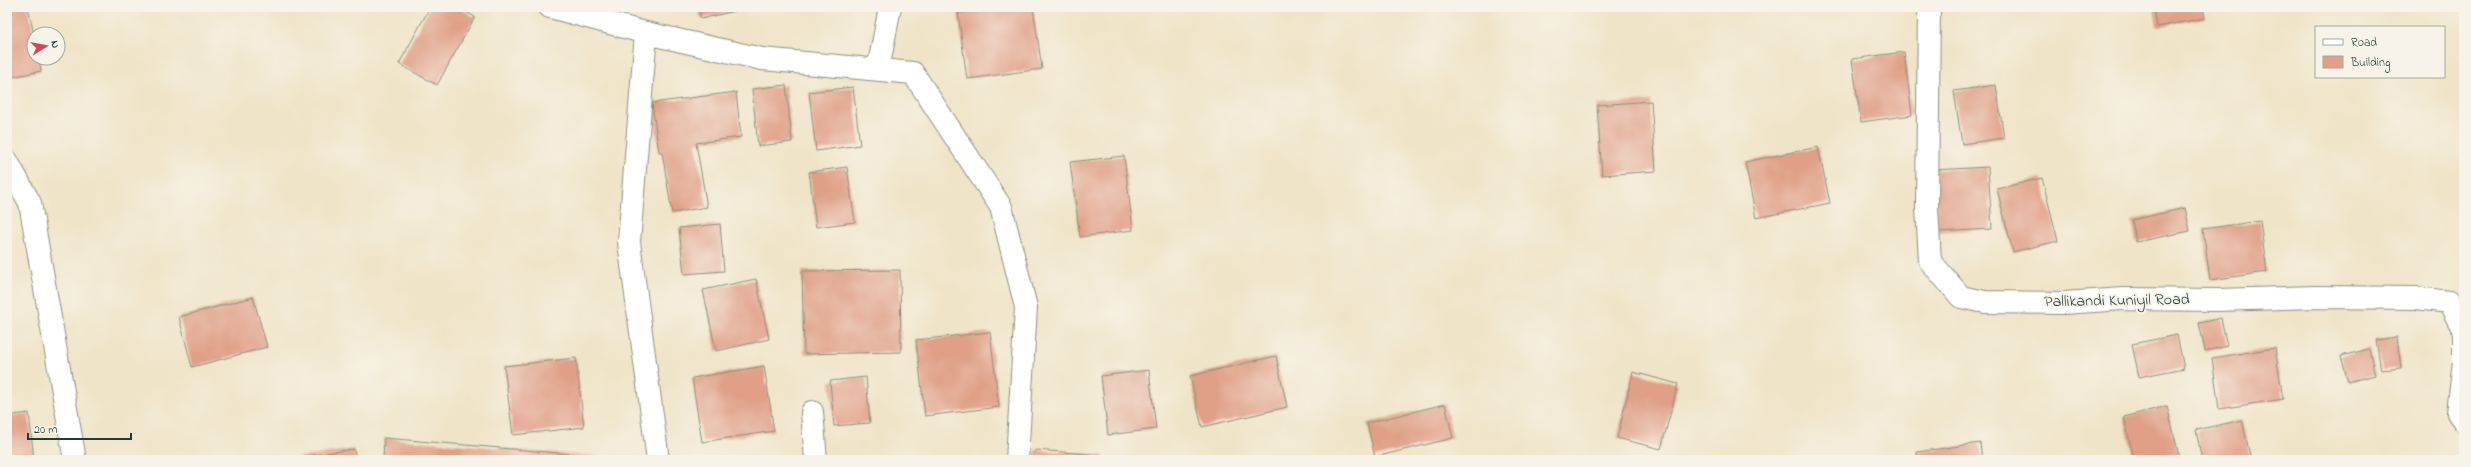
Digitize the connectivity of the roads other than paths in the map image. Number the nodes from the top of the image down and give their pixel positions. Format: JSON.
{"nodes":[{"id":1,"x":550,"y":7,"type":"edge"},
{"id":2,"x":890,"y":7,"type":"edge"},
{"id":3,"x":1928,"y":7,"type":"edge"},
{"id":4,"x":646,"y":34,"type":"junction"},
{"id":5,"x":878,"y":70,"type":"junction"},
{"id":6,"x":7,"y":161,"type":"edge"},
{"id":7,"x":812,"y":412,"type":"dead end"},
{"id":8,"x":2464,"y":421,"type":"edge"},
{"id":9,"x":74,"y":460,"type":"edge"},
{"id":10,"x":658,"y":460,"type":"edge"},
{"id":11,"x":816,"y":460,"type":"edge"},
{"id":12,"x":1017,"y":460,"type":"edge"}],
"edges":[{"from":1,"to":4,"type":"street"},
{"from":2,"to":5,"type":"street"},
{"from":3,"to":8,"type":"street","name":"Pallikandi Kuniyil Road"},
{"from":4,"to":5,"type":"street"},
{"from":4,"to":10,"type":"street"},
{"from":5,"to":12,"type":"street"},
{"from":6,"to":9,"type":"street"},
{"from":7,"to":11,"type":"street"}]}
